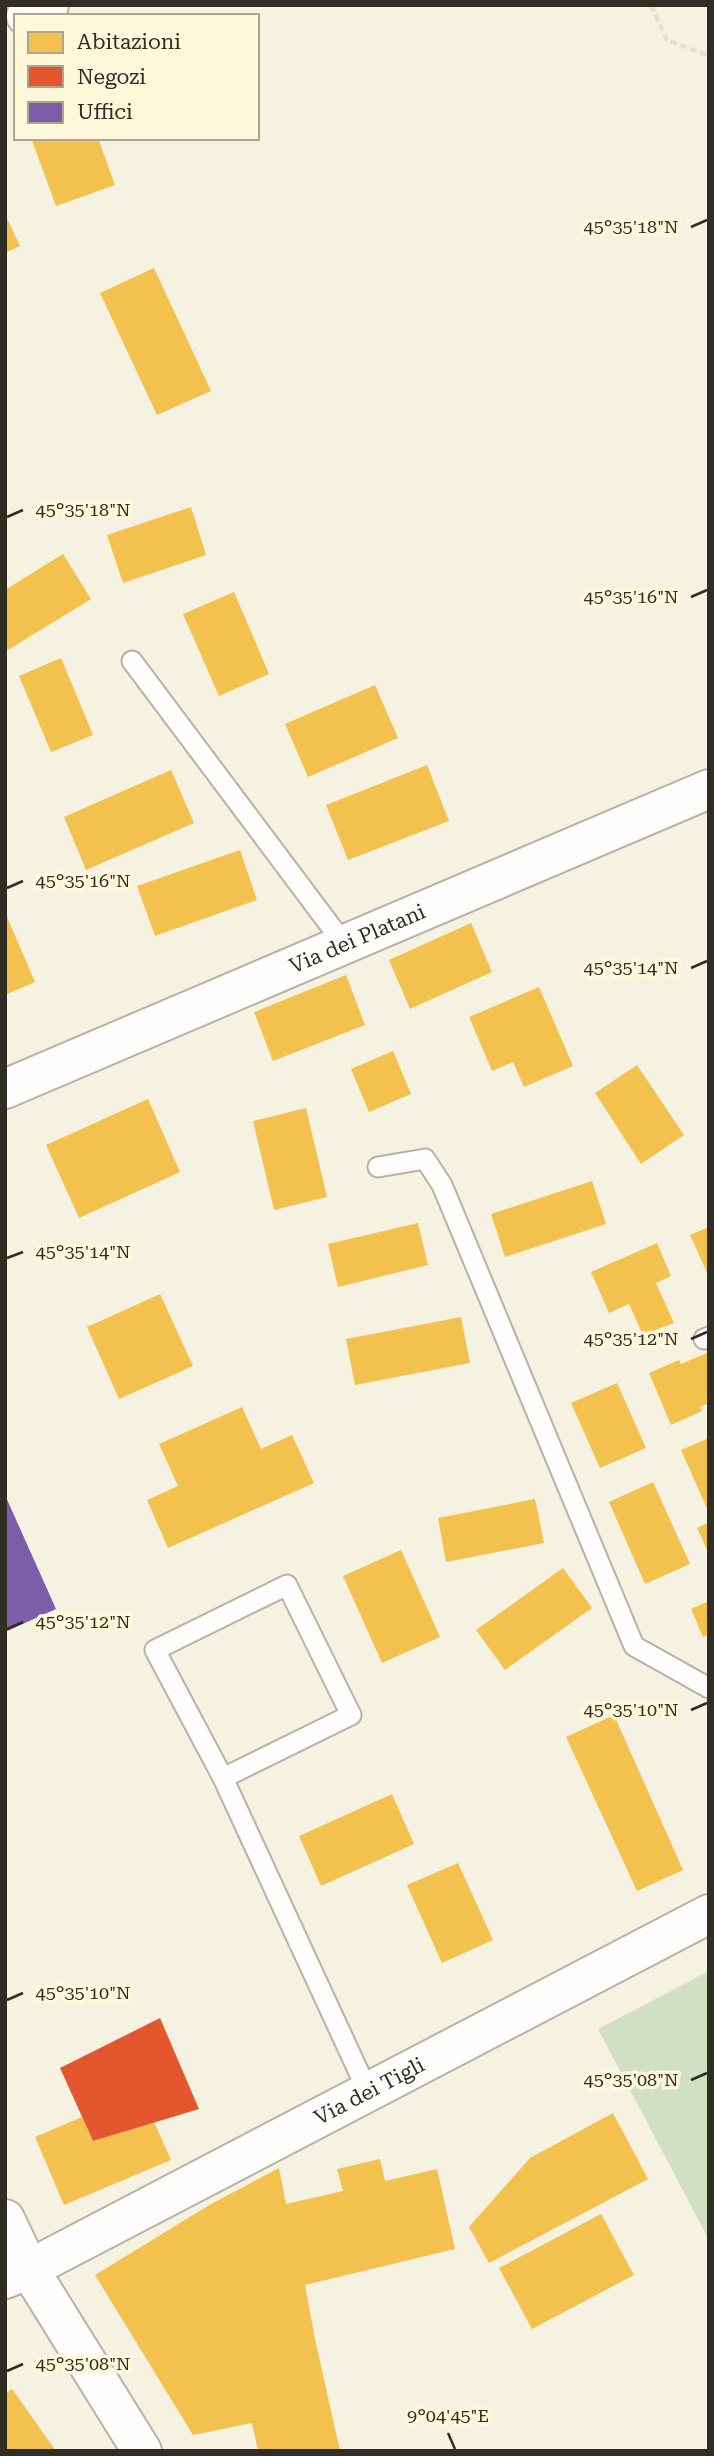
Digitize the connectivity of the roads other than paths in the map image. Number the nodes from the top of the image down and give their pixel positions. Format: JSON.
{"nodes":[{"id":1,"x":49,"y":5,"type":"edge"},
{"id":2,"x":30,"y":14,"type":"edge"},
{"id":3,"x":132,"y":661,"type":"dead end"},
{"id":4,"x":709,"y":789,"type":"edge"},
{"id":5,"x":344,"y":944,"type":"junction"},
{"id":6,"x":5,"y":1089,"type":"edge"},
{"id":7,"x":378,"y":1167,"type":"dead end"},
{"id":8,"x":709,"y":1688,"type":"edge"},
{"id":9,"x":223,"y":1778,"type":"junction"},
{"id":10,"x":709,"y":1914,"type":"edge"},
{"id":11,"x":368,"y":2092,"type":"junction"},
{"id":12,"x":5,"y":2219,"type":"edge"},
{"id":13,"x":17,"y":2274,"type":"edge"},
{"id":14,"x":142,"y":2451,"type":"edge"}],
"edges":[{"from":1,"to":2,"type":"street"},
{"from":3,"to":5,"type":"lane"},
{"from":4,"to":5,"type":"street","name":"Via dei Platani"},
{"from":5,"to":6,"type":"street","name":"Via dei Platani"},
{"from":7,"to":8,"type":"lane"},
{"from":9,"to":9,"type":"lane"},
{"from":9,"to":11,"type":"lane"},
{"from":10,"to":11,"type":"street","name":"Via dei Tigli"},
{"from":11,"to":13,"type":"street","name":"Via dei Tigli"},
{"from":12,"to":13,"type":"street"},
{"from":13,"to":14,"type":"street"}]}
